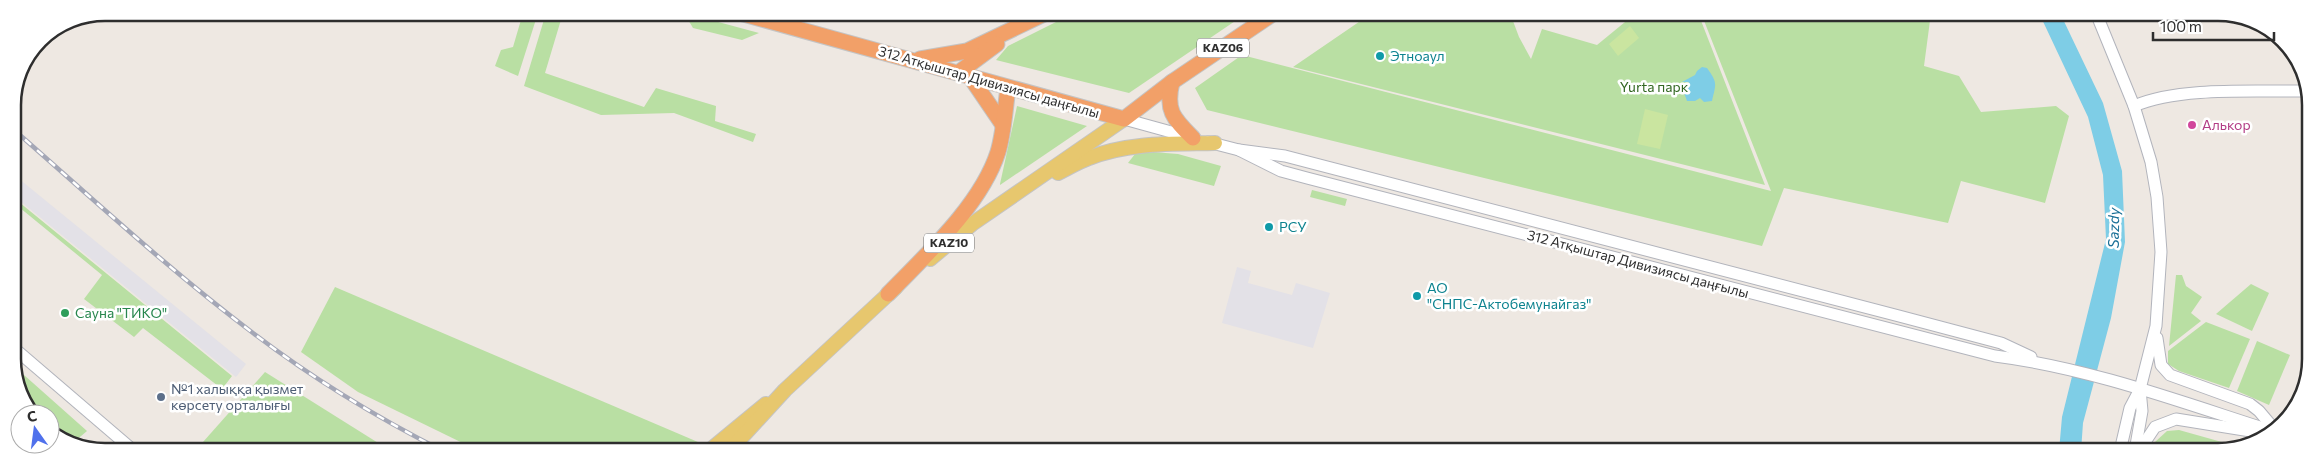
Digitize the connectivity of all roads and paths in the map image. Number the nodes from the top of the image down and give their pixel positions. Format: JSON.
{"nodes":[{"id":1,"x":770,"y":21,"type":"edge"},
{"id":2,"x":1030,"y":21,"type":"edge"},
{"id":3,"x":1262,"y":21,"type":"edge"},
{"id":4,"x":2099,"y":21,"type":"edge"},
{"id":5,"x":1015,"y":29,"type":"junction"},
{"id":6,"x":916,"y":60,"type":"junction"},
{"id":7,"x":965,"y":76,"type":"junction"},
{"id":8,"x":1172,"y":82,"type":"junction"},
{"id":9,"x":1008,"y":88,"type":"junction"},
{"id":10,"x":2300,"y":91,"type":"edge"},
{"id":11,"x":2134,"y":106,"type":"junction"},
{"id":12,"x":1124,"y":119,"type":"junction"},
{"id":13,"x":1003,"y":126,"type":"junction"},
{"id":14,"x":1193,"y":138,"type":"junction"},
{"id":15,"x":1215,"y":143,"type":"junction"},
{"id":16,"x":1239,"y":150,"type":"junction"},
{"id":17,"x":1361,"y":176,"type":"junction"},
{"id":18,"x":1358,"y":191,"type":"junction"},
{"id":19,"x":1012,"y":195,"type":"junction"},
{"id":20,"x":1456,"y":201,"type":"junction"},
{"id":21,"x":1451,"y":216,"type":"junction"},
{"id":22,"x":888,"y":294,"type":"junction"},
{"id":23,"x":1831,"y":298,"type":"junction"},
{"id":24,"x":1827,"y":313,"type":"junction"},
{"id":25,"x":2156,"y":326,"type":"junction"},
{"id":26,"x":21,"y":354,"type":"edge"},
{"id":27,"x":2042,"y":362,"type":"junction"},
{"id":28,"x":2140,"y":389,"type":"junction"},
{"id":29,"x":785,"y":390,"type":"junction"},
{"id":30,"x":2270,"y":424,"type":"edge"},
{"id":31,"x":2266,"y":427,"type":"edge"},
{"id":32,"x":2259,"y":432,"type":"edge"},
{"id":33,"x":125,"y":443,"type":"edge"},
{"id":34,"x":719,"y":443,"type":"edge"},
{"id":35,"x":736,"y":443,"type":"edge"},
{"id":36,"x":2122,"y":443,"type":"edge"},
{"id":37,"x":2136,"y":443,"type":"edge"},
{"id":38,"x":2144,"y":443,"type":"edge"}],
"edges":[{"from":1,"to":6,"type":"highway","name":"312 Атқыштар Дивизиясы даңғылы"},
{"from":2,"to":5,"type":"highway"},
{"from":3,"to":8,"type":"highway","number":"KАZ06"},
{"from":4,"to":11,"type":"main road"},
{"from":5,"to":6,"type":"highway"},
{"from":5,"to":7,"type":"highway"},
{"from":6,"to":7,"type":"highway","name":"312 Атқыштар Дивизиясы даңғылы"},
{"from":7,"to":9,"type":"highway","name":"312 Атқыштар Дивизиясы даңғылы"},
{"from":7,"to":13,"type":"highway"},
{"from":8,"to":12,"type":"highway","number":"KАZ06"},
{"from":8,"to":14,"type":"highway"},
{"from":9,"to":12,"type":"highway","name":"312 Атқыштар Дивизиясы даңғылы"},
{"from":9,"to":13,"type":"highway"},
{"from":10,"to":11,"type":"main road"},
{"from":11,"to":25,"type":"main road"},
{"from":12,"to":14,"type":"main road","name":"312 Атқыштар Дивизиясы даңғылы"},
{"from":12,"to":19,"type":"main road","number":"KAZ10"},
{"from":13,"to":22,"type":"highway"},
{"from":14,"to":15,"type":"main road","name":"312 Атқыштар Дивизиясы даңғылы"},
{"from":15,"to":16,"type":"main road","name":"312 Атқыштар Дивизиясы даңғылы"},
{"from":15,"to":19,"type":"main road"},
{"from":16,"to":17,"type":"main road","name":"312 Атқыштар Дивизиясы даңғылы"},
{"from":16,"to":18,"type":"main road","name":"312 Атқыштар Дивизиясы даңғылы"},
{"from":17,"to":18,"type":"main road"},
{"from":17,"to":20,"type":"main road","name":"312 Атқыштар Дивизиясы даңғылы"},
{"from":18,"to":21,"type":"main road","name":"312 Атқыштар Дивизиясы даңғылы"},
{"from":19,"to":22,"type":"main road","number":"KAZ10"},
{"from":20,"to":21,"type":"main road"},
{"from":20,"to":23,"type":"main road","name":"312 Атқыштар Дивизиясы даңғылы"},
{"from":21,"to":24,"type":"main road","name":"312 Атқыштар Дивизиясы даңғылы"},
{"from":22,"to":29,"type":"main road","number":"KAZ10"},
{"from":23,"to":24,"type":"main road"},
{"from":23,"to":27,"type":"main road","name":"312 Атқыштар Дивизиясы даңғылы"},
{"from":24,"to":27,"type":"main road","name":"312 Атқыштар Дивизиясы даңғылы"},
{"from":25,"to":28,"type":"main road"},
{"from":25,"to":30,"type":"main road"},
{"from":26,"to":33,"type":"main road"},
{"from":27,"to":28,"type":"main road","name":"312 Атқыштар Дивизиясы даңғылы"},
{"from":28,"to":31,"type":"main road","name":"312 Атқыштар Дивизиясы даңғылы"},
{"from":28,"to":36,"type":"main road"},
{"from":28,"to":37,"type":"main road"},
{"from":29,"to":34,"type":"main road","number":"KAZ10"},
{"from":29,"to":35,"type":"main road","number":"KAZ10"},
{"from":32,"to":38,"type":"main road"}]}
